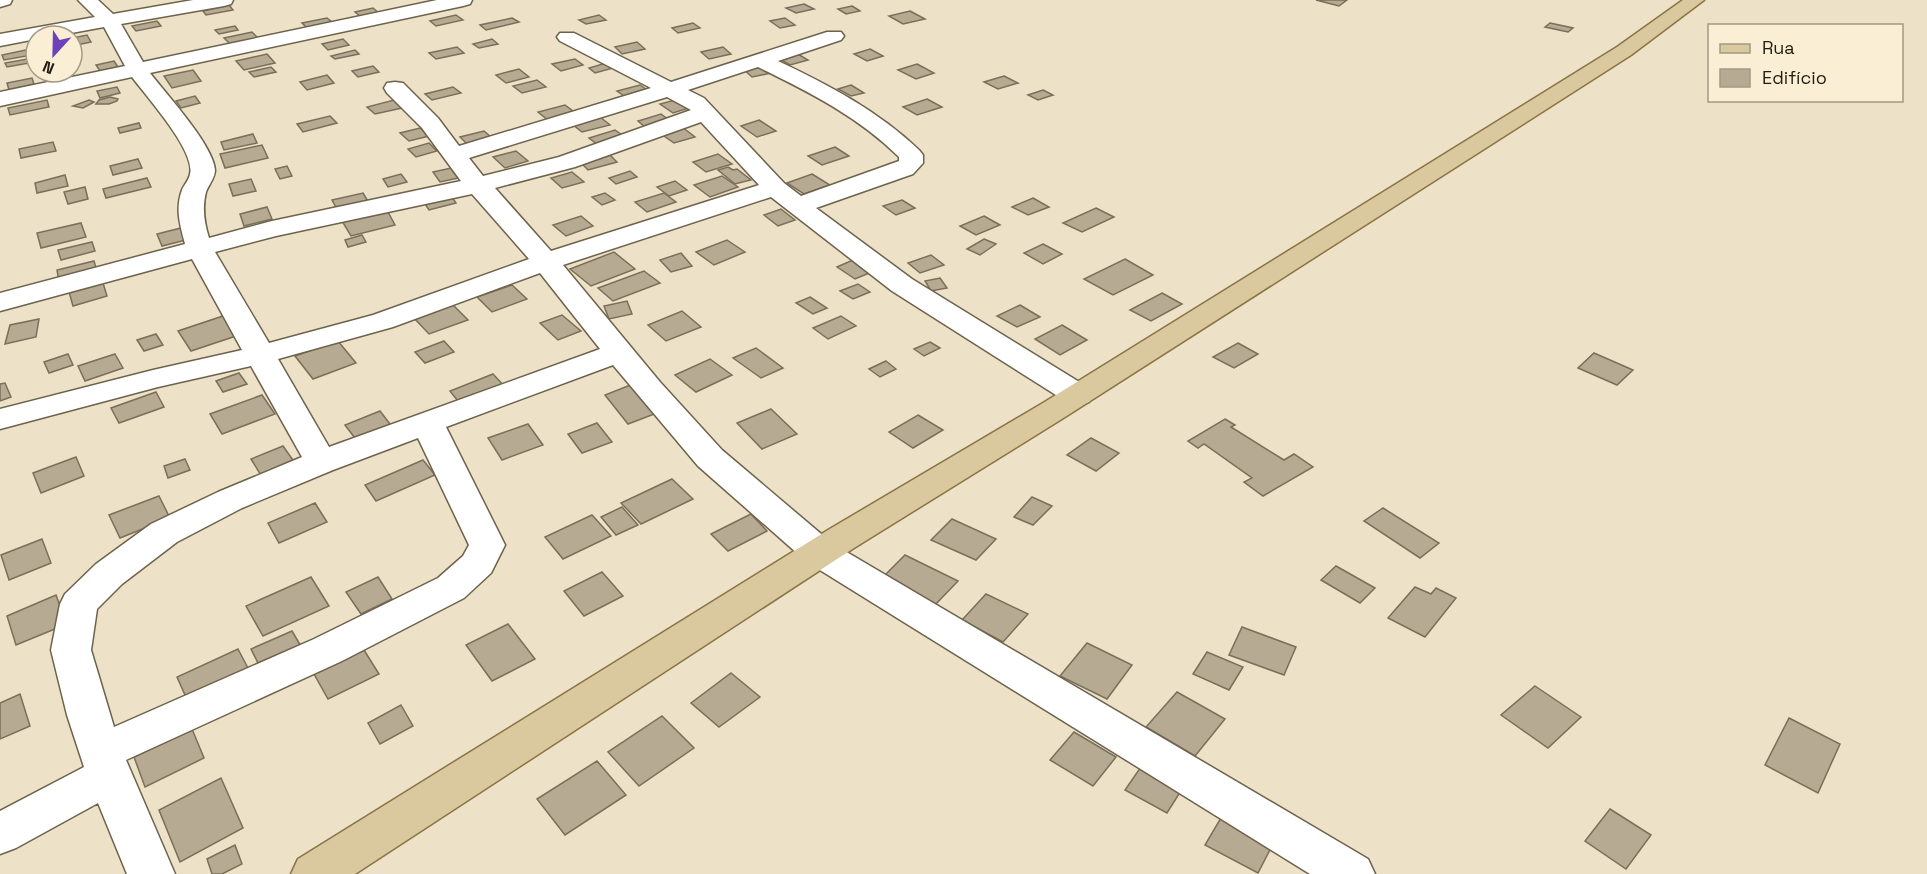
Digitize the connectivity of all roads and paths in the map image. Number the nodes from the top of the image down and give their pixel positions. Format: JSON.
{"nodes":[{"id":1,"x":87,"y":0,"type":"edge"},
{"id":2,"x":224,"y":0,"type":"edge"},
{"id":3,"x":463,"y":0,"type":"edge"},
{"id":4,"x":1695,"y":0,"type":"edge"},
{"id":5,"x":340,"y":7,"type":"dead end"},
{"id":6,"x":110,"y":21,"type":"junction"},
{"id":7,"x":357,"y":21,"type":"junction"},
{"id":8,"x":834,"y":36,"type":"dead end"},
{"id":9,"x":567,"y":37,"type":"dead end"},
{"id":10,"x":0,"y":40,"type":"edge"},
{"id":11,"x":762,"y":61,"type":"junction"},
{"id":12,"x":137,"y":70,"type":"junction"},
{"id":13,"x":395,"y":88,"type":"dead end"},
{"id":14,"x":670,"y":89,"type":"junction"},
{"id":15,"x":0,"y":99,"type":"edge"},
{"id":16,"x":705,"y":113,"type":"junction"},
{"id":17,"x":454,"y":155,"type":"junction"},
{"id":18,"x":478,"y":185,"type":"junction"},
{"id":19,"x":775,"y":188,"type":"junction"},
{"id":20,"x":797,"y":206,"type":"junction"},
{"id":21,"x":199,"y":247,"type":"junction"},
{"id":22,"x":545,"y":262,"type":"junction"},
{"id":23,"x":0,"y":302,"type":"edge"},
{"id":24,"x":619,"y":352,"type":"junction"},
{"id":25,"x":260,"y":355,"type":"junction"},
{"id":26,"x":1078,"y":395,"type":"junction"},
{"id":27,"x":0,"y":419,"type":"edge"},
{"id":28,"x":427,"y":423,"type":"junction"},
{"id":29,"x":321,"y":462,"type":"junction"},
{"id":30,"x":820,"y":553,"type":"junction"},
{"id":31,"x":105,"y":764,"type":"junction"},
{"id":32,"x":0,"y":834,"type":"edge"},
{"id":33,"x":151,"y":874,"type":"edge"},
{"id":34,"x":315,"y":874,"type":"edge"},
{"id":35,"x":1351,"y":874,"type":"edge"}],
"edges":[{"from":1,"to":6,"type":"street"},
{"from":2,"to":6,"type":"street"},
{"from":3,"to":7,"type":"street"},
{"from":4,"to":26,"type":"main road"},
{"from":5,"to":7,"type":"street"},
{"from":6,"to":10,"type":"street"},
{"from":6,"to":12,"type":"street"},
{"from":7,"to":12,"type":"street"},
{"from":8,"to":11,"type":"street"},
{"from":9,"to":14,"type":"street"},
{"from":11,"to":14,"type":"street"},
{"from":11,"to":20,"type":"street"},
{"from":12,"to":15,"type":"street"},
{"from":12,"to":21,"type":"street"},
{"from":13,"to":17,"type":"street"},
{"from":14,"to":16,"type":"street"},
{"from":14,"to":17,"type":"street"},
{"from":16,"to":18,"type":"street"},
{"from":16,"to":19,"type":"street"},
{"from":17,"to":18,"type":"street"},
{"from":18,"to":21,"type":"street"},
{"from":18,"to":22,"type":"street"},
{"from":19,"to":20,"type":"street"},
{"from":19,"to":22,"type":"street"},
{"from":20,"to":26,"type":"street"},
{"from":21,"to":23,"type":"street"},
{"from":21,"to":25,"type":"street"},
{"from":22,"to":24,"type":"street"},
{"from":22,"to":25,"type":"street"},
{"from":24,"to":28,"type":"street"},
{"from":24,"to":30,"type":"street"},
{"from":25,"to":27,"type":"street"},
{"from":25,"to":29,"type":"street"},
{"from":26,"to":30,"type":"main road"},
{"from":28,"to":29,"type":"street"},
{"from":28,"to":31,"type":"street"},
{"from":29,"to":31,"type":"street"},
{"from":30,"to":34,"type":"main road"},
{"from":30,"to":35,"type":"street"},
{"from":31,"to":32,"type":"street"},
{"from":31,"to":33,"type":"street"}]}
